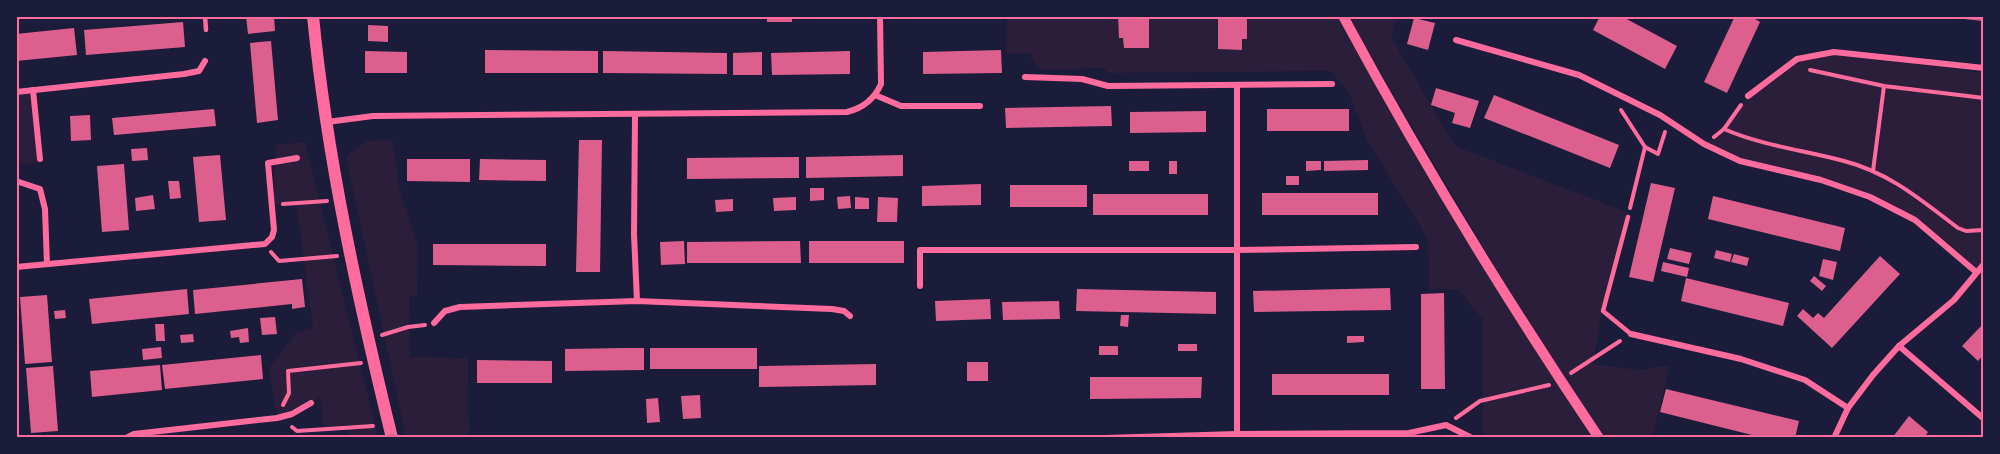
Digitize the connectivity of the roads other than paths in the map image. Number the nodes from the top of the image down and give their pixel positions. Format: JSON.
{"nodes":[{"id":1,"x":205,"y":16,"type":"edge"},
{"id":2,"x":313,"y":16,"type":"edge"},
{"id":3,"x":880,"y":16,"type":"edge"},
{"id":4,"x":1343,"y":16,"type":"edge"},
{"id":5,"x":207,"y":30,"type":"dead end"},
{"id":6,"x":1456,"y":40,"type":"dead end"},
{"id":7,"x":205,"y":61,"type":"dead end"},
{"id":8,"x":1983,"y":68,"type":"edge"},
{"id":9,"x":1025,"y":77,"type":"dead end"},
{"id":10,"x":1332,"y":84,"type":"dead end"},
{"id":11,"x":1237,"y":85,"type":"junction"},
{"id":12,"x":33,"y":90,"type":"junction"},
{"id":13,"x":16,"y":92,"type":"edge"},
{"id":14,"x":875,"y":95,"type":"junction"},
{"id":15,"x":1748,"y":96,"type":"road end"},
{"id":16,"x":980,"y":106,"type":"dead end"},
{"id":17,"x":635,"y":115,"type":"junction"},
{"id":18,"x":327,"y":122,"type":"junction"},
{"id":19,"x":297,"y":158,"type":"dead end"},
{"id":20,"x":40,"y":159,"type":"dead end"},
{"id":21,"x":16,"y":181,"type":"edge"},
{"id":22,"x":1628,"y":217,"type":"road end"},
{"id":23,"x":1416,"y":247,"type":"dead end"},
{"id":24,"x":1238,"y":250,"type":"junction"},
{"id":25,"x":47,"y":264,"type":"junction"},
{"id":26,"x":1983,"y":264,"type":"edge"},
{"id":27,"x":16,"y":267,"type":"edge"},
{"id":28,"x":1976,"y":272,"type":"junction"},
{"id":29,"x":920,"y":286,"type":"dead end"},
{"id":30,"x":637,"y":301,"type":"junction"},
{"id":31,"x":850,"y":316,"type":"dead end"},
{"id":32,"x":434,"y":323,"type":"road end"},
{"id":33,"x":1631,"y":334,"type":"joint"},
{"id":34,"x":1899,"y":346,"type":"junction"},
{"id":35,"x":311,"y":403,"type":"dead end"},
{"id":36,"x":1848,"y":408,"type":"junction"},
{"id":37,"x":1983,"y":418,"type":"edge"},
{"id":38,"x":1237,"y":434,"type":"junction"},
{"id":39,"x":1373,"y":435,"type":"edge"},
{"id":40,"x":126,"y":438,"type":"edge"},
{"id":41,"x":392,"y":438,"type":"edge"},
{"id":42,"x":1105,"y":438,"type":"edge"},
{"id":43,"x":1472,"y":438,"type":"edge"},
{"id":44,"x":1599,"y":438,"type":"edge"},
{"id":45,"x":1834,"y":438,"type":"edge"}],
"edges":[{"from":1,"to":5,"type":"lane"},
{"from":2,"to":18,"type":"main road"},
{"from":3,"to":14,"type":"street"},
{"from":4,"to":44,"type":"street"},
{"from":6,"to":28,"type":"street"},
{"from":7,"to":12,"type":"street"},
{"from":8,"to":15,"type":"street"},
{"from":9,"to":11,"type":"street"},
{"from":10,"to":11,"type":"street"},
{"from":11,"to":24,"type":"street"},
{"from":12,"to":13,"type":"street"},
{"from":12,"to":20,"type":"street"},
{"from":14,"to":16,"type":"street"},
{"from":14,"to":17,"type":"street"},
{"from":17,"to":18,"type":"street"},
{"from":17,"to":30,"type":"street"},
{"from":18,"to":41,"type":"main road"},
{"from":19,"to":25,"type":"street"},
{"from":21,"to":25,"type":"street"},
{"from":22,"to":33,"type":"lane"},
{"from":23,"to":24,"type":"street"},
{"from":24,"to":29,"type":"street"},
{"from":24,"to":38,"type":"street"},
{"from":25,"to":27,"type":"street"},
{"from":26,"to":28,"type":"street"},
{"from":28,"to":34,"type":"street"},
{"from":30,"to":31,"type":"street"},
{"from":30,"to":32,"type":"street"},
{"from":33,"to":36,"type":"street"},
{"from":34,"to":36,"type":"street"},
{"from":34,"to":37,"type":"street"},
{"from":35,"to":40,"type":"street"},
{"from":36,"to":45,"type":"street"},
{"from":38,"to":39,"type":"street"},
{"from":38,"to":42,"type":"street"},
{"from":39,"to":43,"type":"street"}]}
